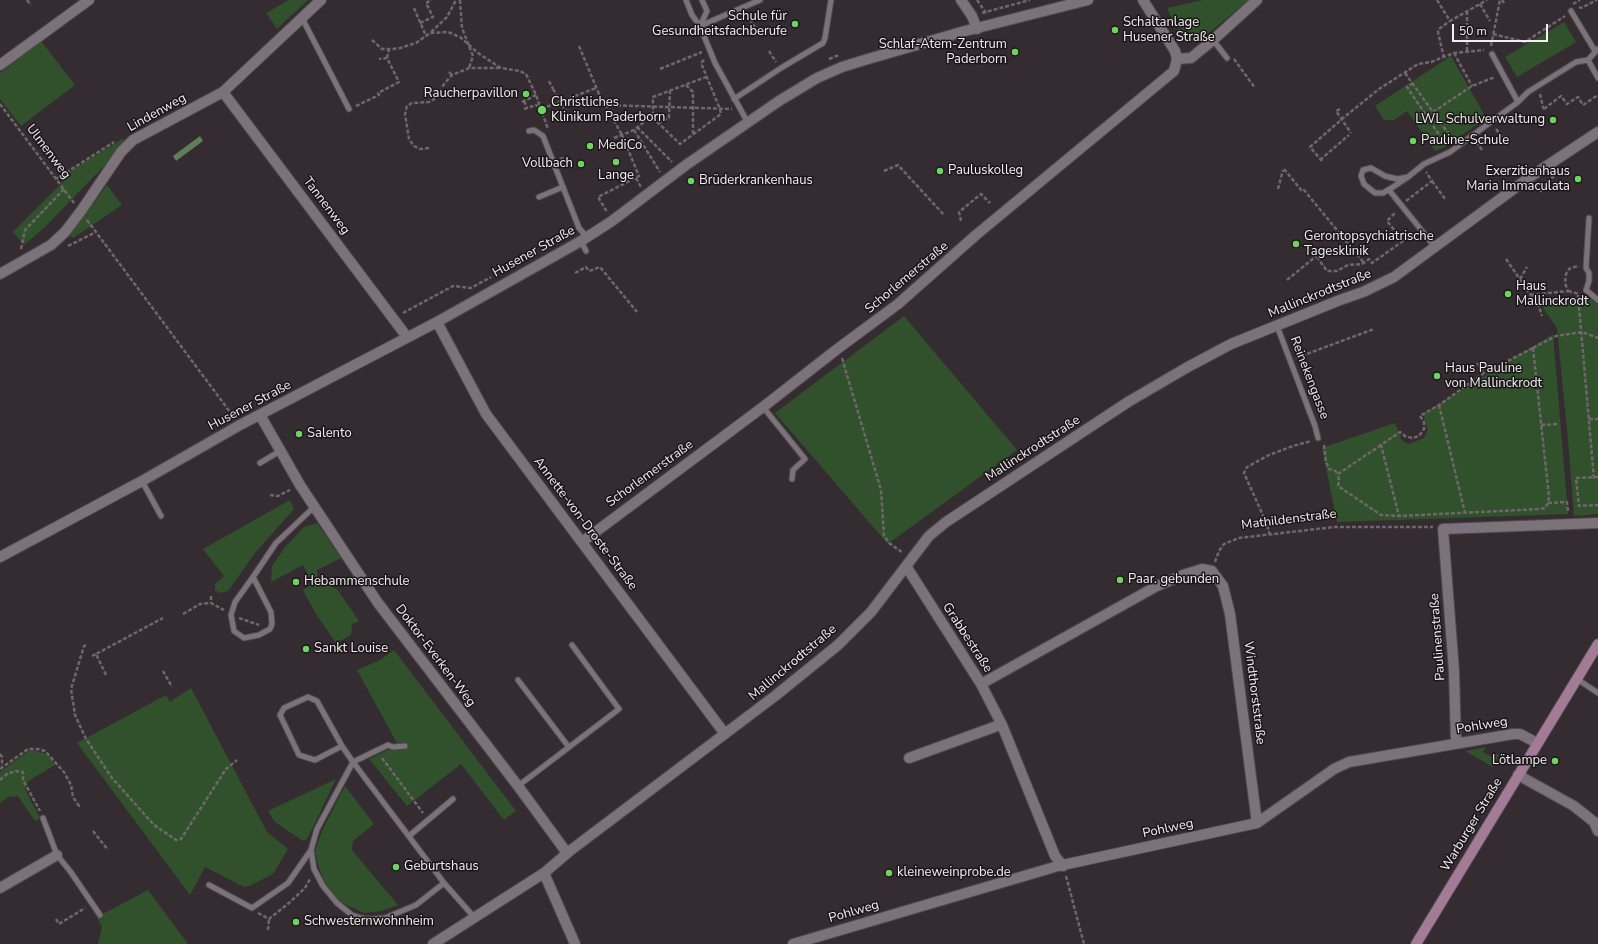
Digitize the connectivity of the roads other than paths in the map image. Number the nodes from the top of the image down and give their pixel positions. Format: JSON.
{"nodes":[{"id":1,"x":89,"y":0,"type":"edge"},
{"id":2,"x":321,"y":0,"type":"edge"},
{"id":3,"x":686,"y":0,"type":"edge"},
{"id":4,"x":702,"y":0,"type":"edge"},
{"id":5,"x":760,"y":0,"type":"edge"},
{"id":6,"x":831,"y":0,"type":"edge"},
{"id":7,"x":961,"y":0,"type":"edge"},
{"id":8,"x":1088,"y":0,"type":"edge"},
{"id":9,"x":1143,"y":0,"type":"edge"},
{"id":10,"x":1257,"y":0,"type":"edge"},
{"id":11,"x":1569,"y":11,"type":"road end"},
{"id":12,"x":302,"y":18,"type":"junction"},
{"id":13,"x":700,"y":26,"type":"junction"},
{"id":14,"x":977,"y":29,"type":"junction"},
{"id":15,"x":1209,"y":44,"type":"junction"},
{"id":16,"x":1597,"y":50,"type":"edge"},
{"id":17,"x":1492,"y":54,"type":"dead end"},
{"id":18,"x":1229,"y":57,"type":"road end"},
{"id":19,"x":1177,"y":59,"type":"junction"},
{"id":20,"x":1588,"y":60,"type":"junction"},
{"id":21,"x":0,"y":65,"type":"edge"},
{"id":22,"x":1598,"y":78,"type":"edge"},
{"id":23,"x":223,"y":92,"type":"junction"},
{"id":24,"x":734,"y":99,"type":"junction"},
{"id":25,"x":1518,"y":102,"type":"junction"},
{"id":26,"x":349,"y":109,"type":"road end"},
{"id":27,"x":748,"y":123,"type":"junction"},
{"id":28,"x":529,"y":131,"type":"dead end"},
{"id":29,"x":1598,"y":132,"type":"edge"},
{"id":30,"x":1408,"y":176,"type":"junction"},
{"id":31,"x":563,"y":187,"type":"junction"},
{"id":32,"x":1389,"y":190,"type":"junction"},
{"id":33,"x":539,"y":197,"type":"dead end"},
{"id":34,"x":1589,"y":218,"type":"dead end"},
{"id":35,"x":584,"y":239,"type":"junction"},
{"id":36,"x":1435,"y":247,"type":"junction"},
{"id":37,"x":586,"y":251,"type":"dead end"},
{"id":38,"x":0,"y":274,"type":"edge"},
{"id":39,"x":1598,"y":300,"type":"edge"},
{"id":40,"x":438,"y":322,"type":"junction"},
{"id":41,"x":1277,"y":326,"type":"junction"},
{"id":42,"x":407,"y":337,"type":"junction"},
{"id":43,"x":763,"y":407,"type":"junction"},
{"id":44,"x":260,"y":416,"type":"junction"},
{"id":45,"x":1321,"y":440,"type":"road end"},
{"id":46,"x":280,"y":451,"type":"junction"},
{"id":47,"x":260,"y":463,"type":"dead end"},
{"id":48,"x":792,"y":479,"type":"dead end"},
{"id":49,"x":142,"y":481,"type":"junction"},
{"id":50,"x":314,"y":507,"type":"junction"},
{"id":51,"x":161,"y":516,"type":"dead end"},
{"id":52,"x":1598,"y":523,"type":"edge"},
{"id":53,"x":582,"y":542,"type":"junction"},
{"id":54,"x":0,"y":557,"type":"edge"},
{"id":55,"x":908,"y":563,"type":"junction"},
{"id":56,"x":253,"y":577,"type":"junction"},
{"id":57,"x":1598,"y":644,"type":"edge"},
{"id":58,"x":572,"y":645,"type":"dead end"},
{"id":59,"x":1577,"y":679,"type":"junction"},
{"id":60,"x":518,"y":680,"type":"dead end"},
{"id":61,"x":981,"y":684,"type":"junction"},
{"id":62,"x":1598,"y":693,"type":"edge"},
{"id":63,"x":1002,"y":725,"type":"junction"},
{"id":64,"x":725,"y":734,"type":"junction"},
{"id":65,"x":1456,"y":743,"type":"junction"},
{"id":66,"x":1537,"y":743,"type":"junction"},
{"id":67,"x":342,"y":746,"type":"junction"},
{"id":68,"x":405,"y":746,"type":"dead end"},
{"id":69,"x":568,"y":746,"type":"junction"},
{"id":70,"x":909,"y":758,"type":"dead end"},
{"id":71,"x":353,"y":762,"type":"junction"},
{"id":72,"x":1518,"y":775,"type":"junction"},
{"id":73,"x":518,"y":786,"type":"junction"},
{"id":74,"x":453,"y":799,"type":"dead end"},
{"id":75,"x":43,"y":818,"type":"road end"},
{"id":76,"x":1257,"y":823,"type":"junction"},
{"id":77,"x":1598,"y":831,"type":"edge"},
{"id":78,"x":409,"y":836,"type":"junction"},
{"id":79,"x":311,"y":850,"type":"junction"},
{"id":80,"x":567,"y":853,"type":"junction"},
{"id":81,"x":56,"y":855,"type":"junction"},
{"id":82,"x":1063,"y":866,"type":"junction"},
{"id":83,"x":544,"y":874,"type":"junction"},
{"id":84,"x":444,"y":883,"type":"junction"},
{"id":85,"x":209,"y":885,"type":"dead end"},
{"id":86,"x":0,"y":888,"type":"edge"},
{"id":87,"x":100,"y":915,"type":"dead end"},
{"id":88,"x":474,"y":917,"type":"junction"},
{"id":89,"x":433,"y":944,"type":"edge"},
{"id":90,"x":575,"y":944,"type":"edge"},
{"id":91,"x":793,"y":944,"type":"edge"},
{"id":92,"x":1416,"y":944,"type":"edge"}],
"edges":[{"from":1,"to":21,"type":"street"},
{"from":2,"to":12,"type":"street","name":"Lindenweg"},
{"from":3,"to":13,"type":"lane"},
{"from":4,"to":13,"type":"lane"},
{"from":5,"to":13,"type":"lane"},
{"from":6,"to":24,"type":"lane"},
{"from":7,"to":14,"type":"street"},
{"from":8,"to":14,"type":"street","name":"Husener Straße"},
{"from":9,"to":19,"type":"street"},
{"from":10,"to":15,"type":"street"},
{"from":11,"to":16,"type":"lane"},
{"from":12,"to":23,"type":"street","name":"Lindenweg"},
{"from":12,"to":26,"type":"lane"},
{"from":13,"to":24,"type":"lane"},
{"from":14,"to":27,"type":"street","name":"Husener Straße"},
{"from":15,"to":18,"type":"lane"},
{"from":15,"to":19,"type":"street"},
{"from":16,"to":20,"type":"lane"},
{"from":17,"to":25,"type":"lane"},
{"from":19,"to":43,"type":"street","name":"Schorlemerstraße"},
{"from":20,"to":22,"type":"lane"},
{"from":20,"to":25,"type":"lane"},
{"from":23,"to":38,"type":"street","name":"Lindenweg"},
{"from":23,"to":42,"type":"street","name":"Tannenweg"},
{"from":24,"to":27,"type":"lane"},
{"from":25,"to":30,"type":"lane"},
{"from":27,"to":35,"type":"street","name":"Husener Straße"},
{"from":28,"to":31,"type":"lane"},
{"from":29,"to":36,"type":"street","name":"Mallinckrodtstraße"},
{"from":30,"to":32,"type":"lane"},
{"from":30,"to":32,"type":"lane"},
{"from":31,"to":33,"type":"lane"},
{"from":31,"to":35,"type":"lane"},
{"from":32,"to":36,"type":"lane"},
{"from":34,"to":39,"type":"lane"},
{"from":35,"to":37,"type":"lane"},
{"from":35,"to":40,"type":"street","name":"Husener Straße"},
{"from":36,"to":41,"type":"street","name":"Mallinckrodtstraße"},
{"from":40,"to":42,"type":"street","name":"Husener Straße"},
{"from":40,"to":53,"type":"street","name":"Annette-von-Droste-Straße"},
{"from":41,"to":45,"type":"lane","name":"Reinekengasse"},
{"from":41,"to":55,"type":"street","name":"Mallinckrodtstraße"},
{"from":42,"to":44,"type":"street","name":"Husener Straße"},
{"from":43,"to":48,"type":"lane"},
{"from":43,"to":53,"type":"street","name":"Schorlemerstraße"},
{"from":44,"to":46,"type":"street","name":"Doktor-Everken-Weg"},
{"from":44,"to":49,"type":"street","name":"Husener Straße"},
{"from":46,"to":47,"type":"lane"},
{"from":46,"to":50,"type":"street","name":"Doktor-Everken-Weg"},
{"from":49,"to":51,"type":"lane"},
{"from":49,"to":54,"type":"street","name":"Husener Straße"},
{"from":50,"to":56,"type":"lane"},
{"from":50,"to":73,"type":"street","name":"Doktor-Everken-Weg"},
{"from":52,"to":65,"type":"street","name":"Paulinenstraße"},
{"from":53,"to":64,"type":"street","name":"Annette-von-Droste-Straße"},
{"from":55,"to":61,"type":"street","name":"Grabbestraße"},
{"from":55,"to":64,"type":"street","name":"Mallinckrodtstraße"},
{"from":56,"to":56,"type":"lane"},
{"from":57,"to":59,"type":"main road","name":"Warburger Straße"},
{"from":58,"to":69,"type":"lane"},
{"from":59,"to":62,"type":"lane"},
{"from":59,"to":66,"type":"main road","name":"Warburger Straße"},
{"from":60,"to":69,"type":"lane"},
{"from":61,"to":63,"type":"street","name":"Grabbestraße"},
{"from":61,"to":76,"type":"street","name":"Windthorststraße"},
{"from":63,"to":70,"type":"street"},
{"from":63,"to":82,"type":"street","name":"Grabbestraße"},
{"from":64,"to":80,"type":"street","name":"Mallinckrodtstraße"},
{"from":65,"to":66,"type":"street","name":"Pohlweg"},
{"from":65,"to":76,"type":"street","name":"Pohlweg"},
{"from":66,"to":72,"type":"main road","name":"Warburger Straße"},
{"from":67,"to":67,"type":"lane"},
{"from":67,"to":71,"type":"lane"},
{"from":68,"to":71,"type":"lane"},
{"from":69,"to":73,"type":"lane"},
{"from":71,"to":78,"type":"lane"},
{"from":71,"to":79,"type":"lane"},
{"from":72,"to":77,"type":"street"},
{"from":72,"to":92,"type":"main road","name":"Warburger Straße"},
{"from":73,"to":80,"type":"street","name":"Doktor-Everken-Weg"},
{"from":74,"to":78,"type":"lane"},
{"from":75,"to":81,"type":"lane"},
{"from":76,"to":82,"type":"street","name":"Pohlweg"},
{"from":78,"to":84,"type":"lane"},
{"from":79,"to":84,"type":"lane"},
{"from":79,"to":85,"type":"lane"},
{"from":80,"to":83,"type":"street","name":"Mallinckrodtstraße"},
{"from":81,"to":86,"type":"street"},
{"from":81,"to":87,"type":"lane"},
{"from":82,"to":91,"type":"street","name":"Pohlweg"},
{"from":83,"to":88,"type":"street","name":"Mallinckrodtstraße"},
{"from":83,"to":90,"type":"street"},
{"from":84,"to":88,"type":"lane"},
{"from":88,"to":89,"type":"street","name":"Mallinckrodtstraße"}]}
